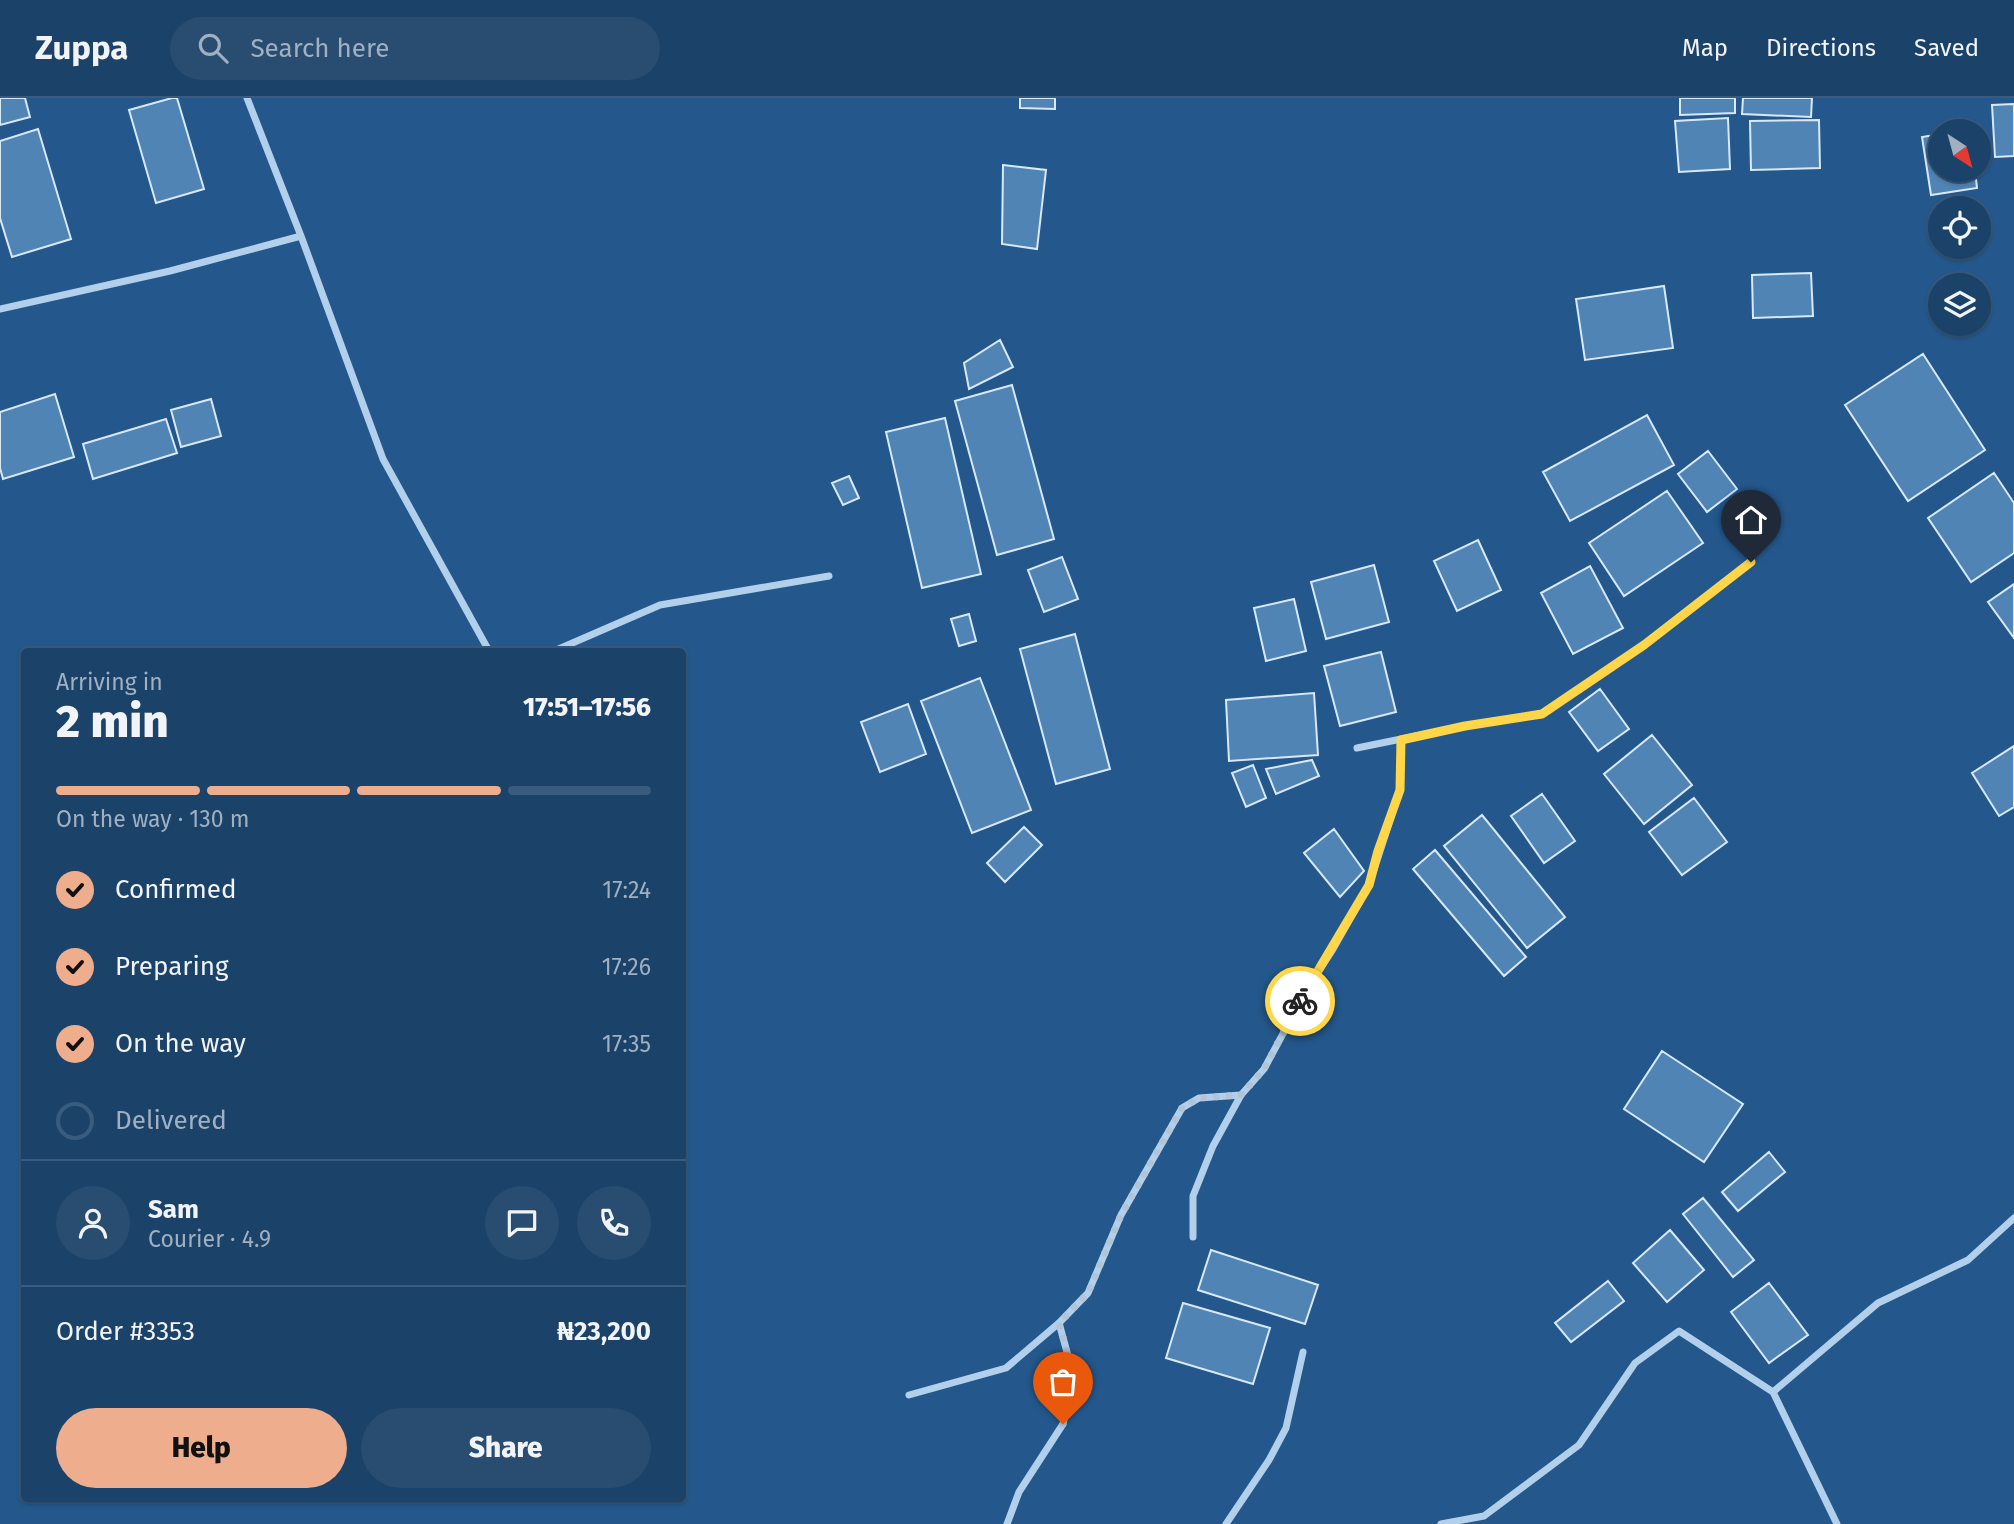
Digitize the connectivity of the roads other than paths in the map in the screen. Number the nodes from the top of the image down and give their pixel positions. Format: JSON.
{"nodes":[{"id":1,"x":247,"y":98,"type":"edge"},
{"id":2,"x":301,"y":236,"type":"junction"},
{"id":3,"x":0,"y":309,"type":"edge"},
{"id":4,"x":1751,"y":562,"type":"dead end"},
{"id":5,"x":829,"y":576,"type":"dead end"},
{"id":6,"x":487,"y":648,"type":"edge"},
{"id":7,"x":561,"y":648,"type":"edge"},
{"id":8,"x":1401,"y":740,"type":"junction"},
{"id":9,"x":1357,"y":748,"type":"dead end"},
{"id":10,"x":1241,"y":1095,"type":"junction"},
{"id":11,"x":2014,"y":1219,"type":"edge"},
{"id":12,"x":1192,"y":1237,"type":"dead end"},
{"id":13,"x":1059,"y":1323,"type":"junction"},
{"id":14,"x":1303,"y":1352,"type":"dead end"},
{"id":15,"x":1773,"y":1392,"type":"junction"},
{"id":16,"x":909,"y":1395,"type":"dead end"},
{"id":17,"x":1484,"y":1516,"type":"junction"},
{"id":18,"x":1007,"y":1524,"type":"edge"},
{"id":19,"x":1226,"y":1524,"type":"edge"},
{"id":20,"x":1441,"y":1524,"type":"edge"},
{"id":21,"x":1477,"y":1524,"type":"edge"},
{"id":22,"x":1837,"y":1524,"type":"edge"}],
"edges":[{"from":1,"to":2,"type":"street"},
{"from":2,"to":3,"type":"street"},
{"from":2,"to":6,"type":"street"},
{"from":4,"to":8,"type":"street"},
{"from":5,"to":7,"type":"street"},
{"from":8,"to":9,"type":"street"},
{"from":8,"to":10,"type":"street"},
{"from":10,"to":12,"type":"street"},
{"from":10,"to":13,"type":"street"},
{"from":11,"to":15,"type":"street"},
{"from":13,"to":16,"type":"street"},
{"from":13,"to":18,"type":"street"},
{"from":14,"to":19,"type":"street"},
{"from":15,"to":17,"type":"street"},
{"from":15,"to":22,"type":"street"},
{"from":17,"to":20,"type":"street"},
{"from":17,"to":21,"type":"street"}]}
